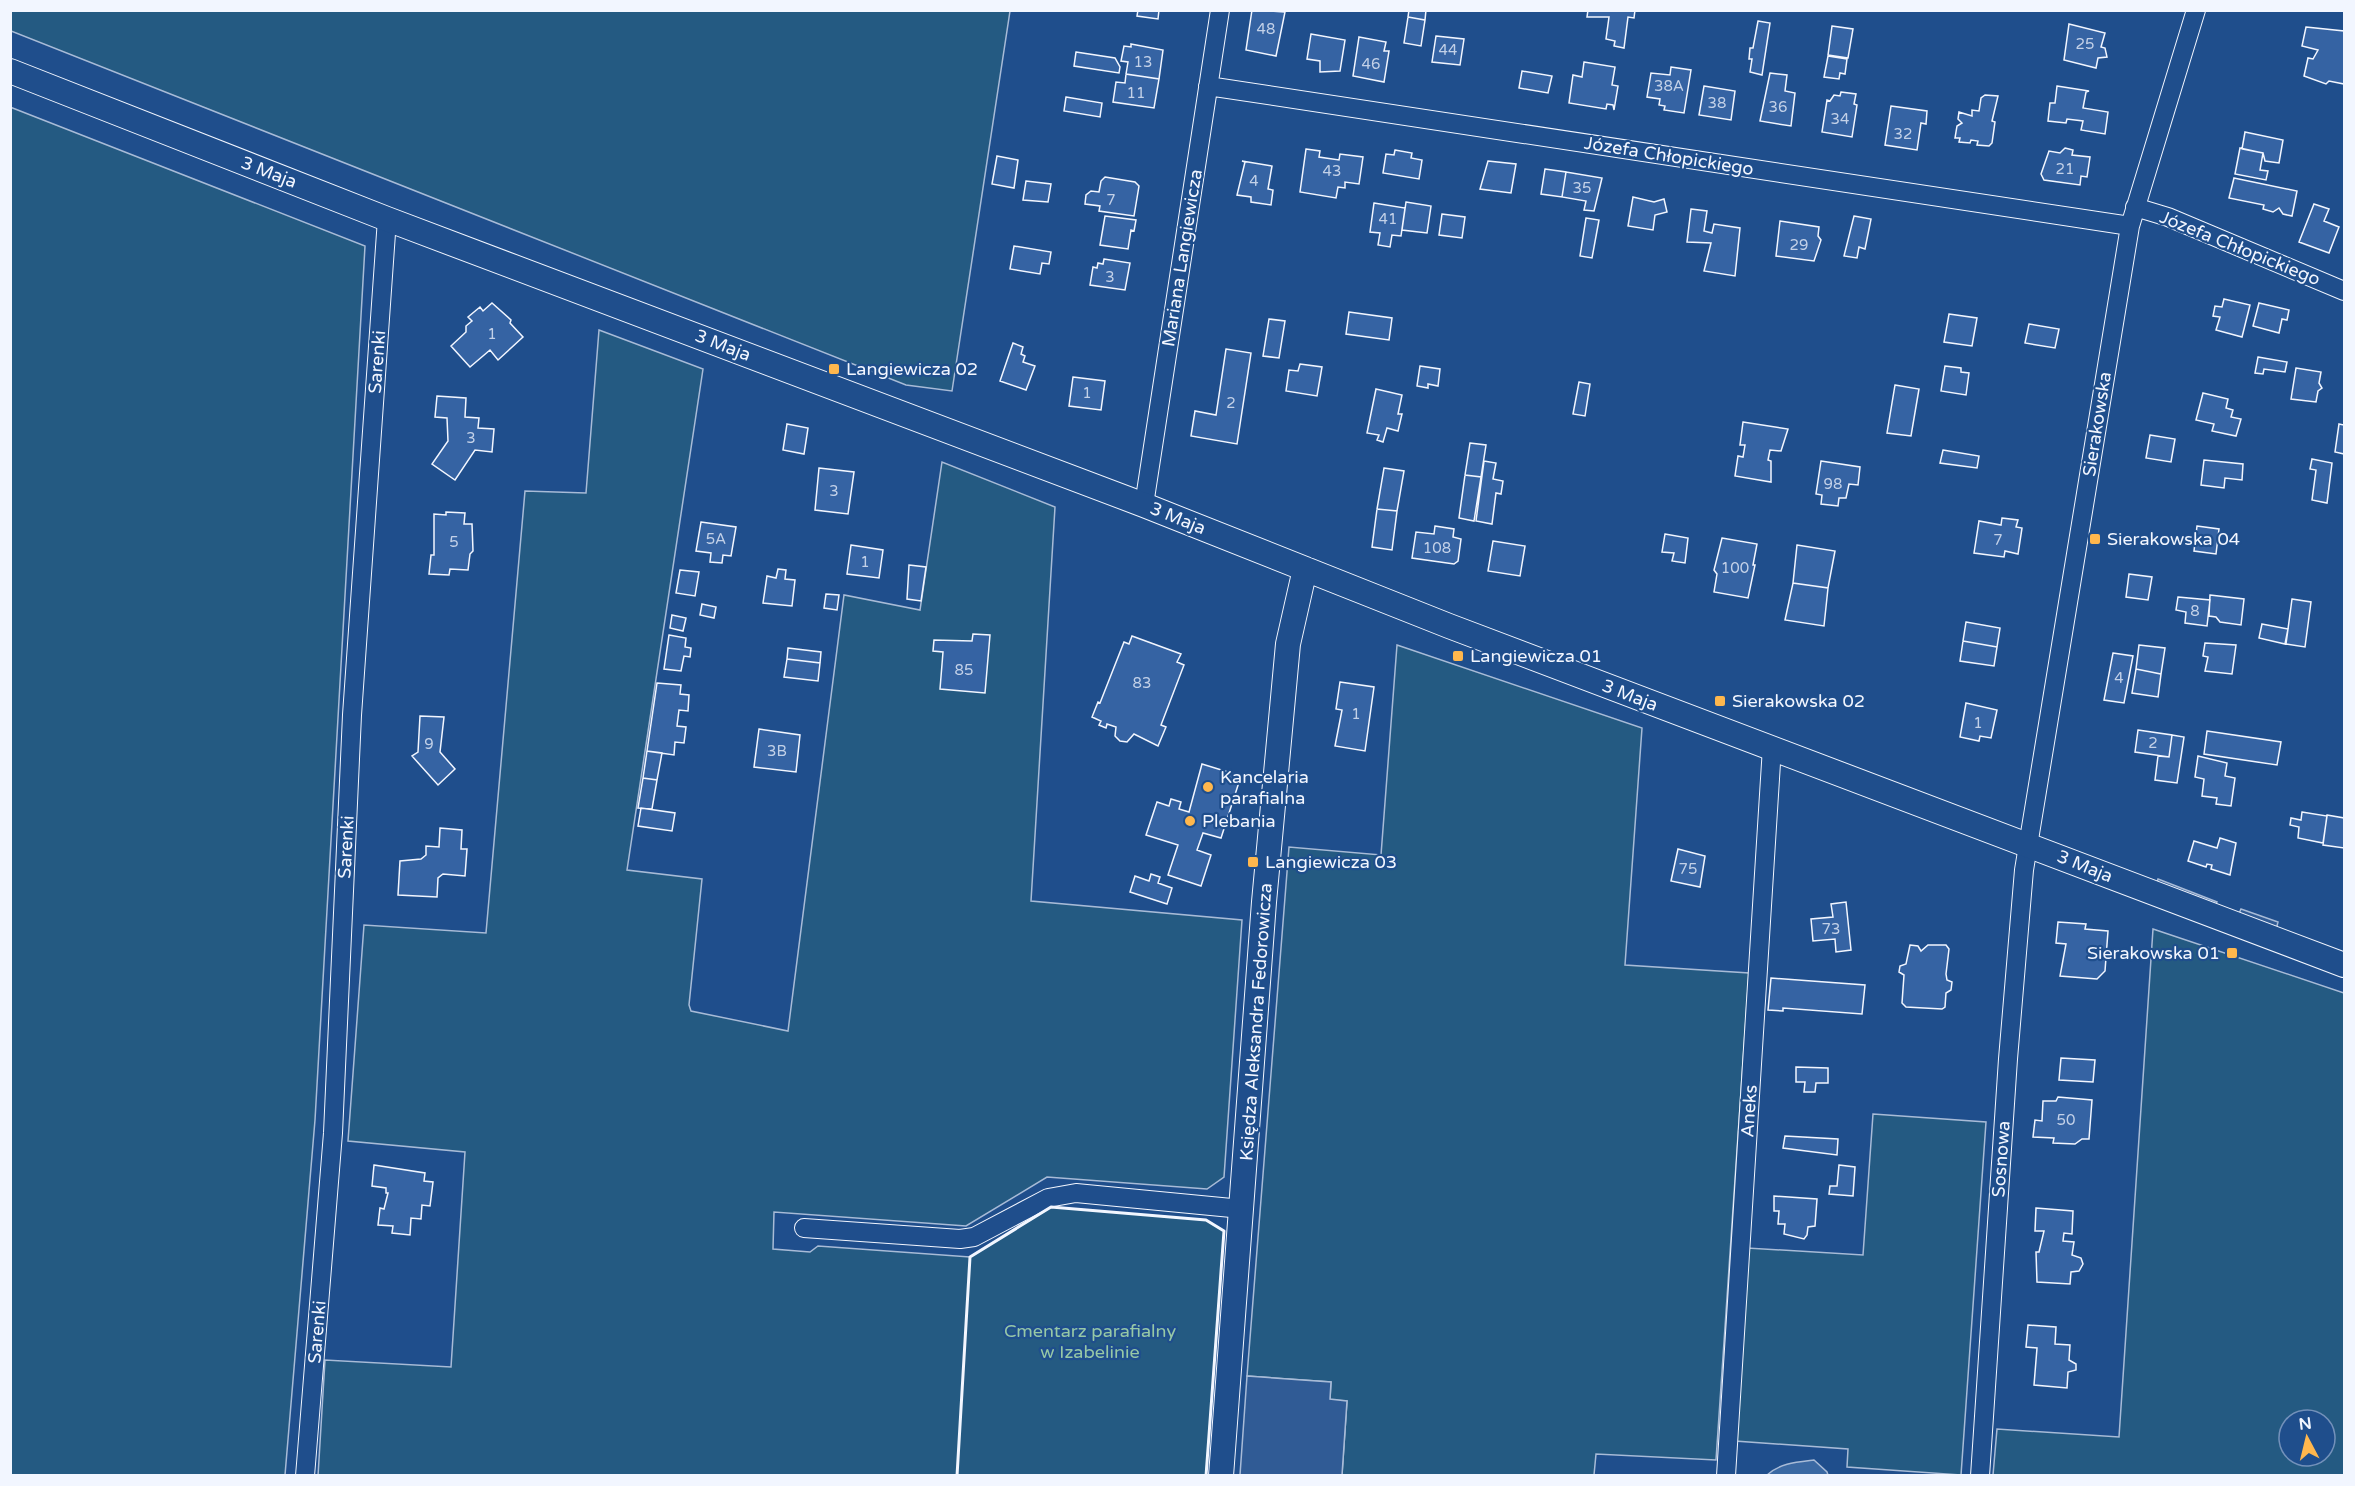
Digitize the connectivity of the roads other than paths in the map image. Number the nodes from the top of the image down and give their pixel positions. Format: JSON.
{"nodes":[{"id":1,"x":1220,"y":10,"type":"edge"},
{"id":2,"x":2196,"y":10,"type":"edge"},
{"id":3,"x":10,"y":71,"type":"edge"},
{"id":4,"x":1208,"y":86,"type":"junction"},
{"id":5,"x":2135,"y":207,"type":"junction"},
{"id":6,"x":387,"y":219,"type":"junction"},
{"id":7,"x":2130,"y":226,"type":"junction"},
{"id":8,"x":2344,"y":291,"type":"edge"},
{"id":9,"x":1144,"y":505,"type":"junction"},
{"id":10,"x":1305,"y":569,"type":"junction"},
{"id":11,"x":1772,"y":747,"type":"junction"},
{"id":12,"x":2029,"y":844,"type":"junction"},
{"id":13,"x":2344,"y":966,"type":"edge"},
{"id":14,"x":1242,"y":1209,"type":"junction"},
{"id":15,"x":804,"y":1228,"type":"dead end"},
{"id":16,"x":305,"y":1476,"type":"edge"},
{"id":17,"x":1221,"y":1476,"type":"edge"},
{"id":18,"x":1726,"y":1476,"type":"edge"},
{"id":19,"x":1980,"y":1476,"type":"edge"}],
"edges":[{"from":1,"to":4,"type":"street","name":"Mariana Langiewicza"},
{"from":2,"to":5,"type":"street","name":"Sierakowska"},
{"from":3,"to":6,"type":"street","name":"3 Maja"},
{"from":4,"to":7,"type":"street","name":"Józefa Chłopickiego"},
{"from":4,"to":9,"type":"street","name":"Mariana Langiewicza"},
{"from":5,"to":7,"type":"street","name":"Sierakowska"},
{"from":5,"to":8,"type":"street","name":"Józefa Chłopickiego"},
{"from":6,"to":9,"type":"street","name":"3 Maja"},
{"from":6,"to":16,"type":"street","name":"Sarenki"},
{"from":7,"to":12,"type":"street","name":"Sierakowska"},
{"from":9,"to":10,"type":"street","name":"3 Maja"},
{"from":10,"to":11,"type":"street","name":"3 Maja"},
{"from":10,"to":14,"type":"street","name":"Księdza Aleksandra Fedorowicza"},
{"from":11,"to":12,"type":"street","name":"3 Maja"},
{"from":11,"to":18,"type":"street","name":"Aneks"},
{"from":12,"to":13,"type":"street","name":"3 Maja"},
{"from":12,"to":19,"type":"street","name":"Sosnowa"},
{"from":14,"to":15,"type":"street"},
{"from":14,"to":17,"type":"street","name":"Księdza Aleksandra Fedorowicza"}]}
